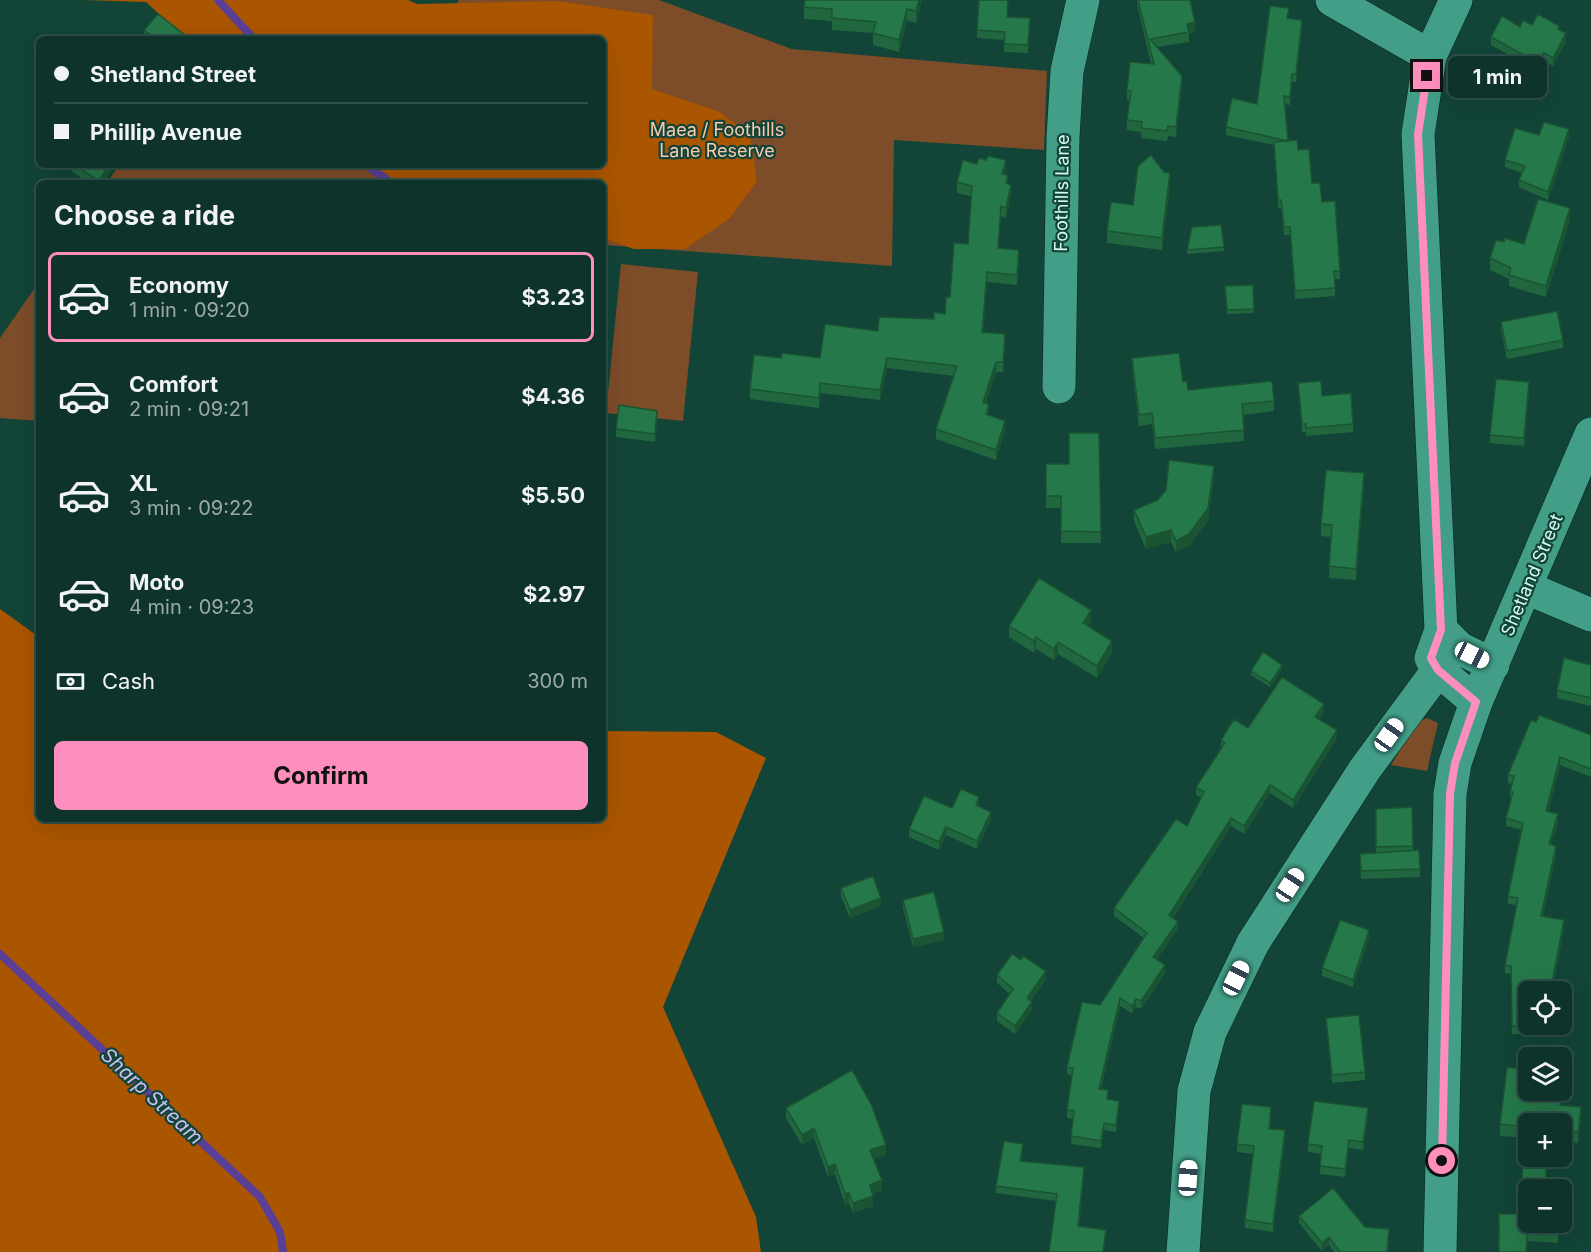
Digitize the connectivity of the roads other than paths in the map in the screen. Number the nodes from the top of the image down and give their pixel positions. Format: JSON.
{"nodes":[{"id":1,"x":1083,"y":0,"type":"edge"},
{"id":2,"x":1332,"y":0,"type":"edge"},
{"id":3,"x":1456,"y":0,"type":"edge"},
{"id":4,"x":1430,"y":56,"type":"junction"},
{"id":5,"x":1059,"y":387,"type":"dead end"},
{"id":6,"x":1591,"y":434,"type":"edge"},
{"id":7,"x":1527,"y":588,"type":"junction"},
{"id":8,"x":1591,"y":615,"type":"edge"},
{"id":9,"x":1441,"y":630,"type":"junction"},
{"id":10,"x":1493,"y":665,"type":"junction"},
{"id":11,"x":1438,"y":670,"type":"junction"},
{"id":12,"x":1476,"y":702,"type":"junction"},
{"id":13,"x":1183,"y":1252,"type":"edge"},
{"id":14,"x":1440,"y":1252,"type":"edge"}],
"edges":[{"from":1,"to":5,"type":"street","name":"Foothills Lane"},
{"from":2,"to":4,"type":"street"},
{"from":3,"to":4,"type":"street"},
{"from":4,"to":9,"type":"street"},
{"from":6,"to":7,"type":"street","name":"Shetland Street"},
{"from":7,"to":8,"type":"street"},
{"from":7,"to":10,"type":"street","name":"Shetland Street"},
{"from":9,"to":10,"type":"street"},
{"from":9,"to":11,"type":"street"},
{"from":10,"to":12,"type":"street","name":"Shetland Street"},
{"from":11,"to":12,"type":"street"},
{"from":11,"to":13,"type":"street"},
{"from":12,"to":14,"type":"street","name":"Shetland Street"}]}
